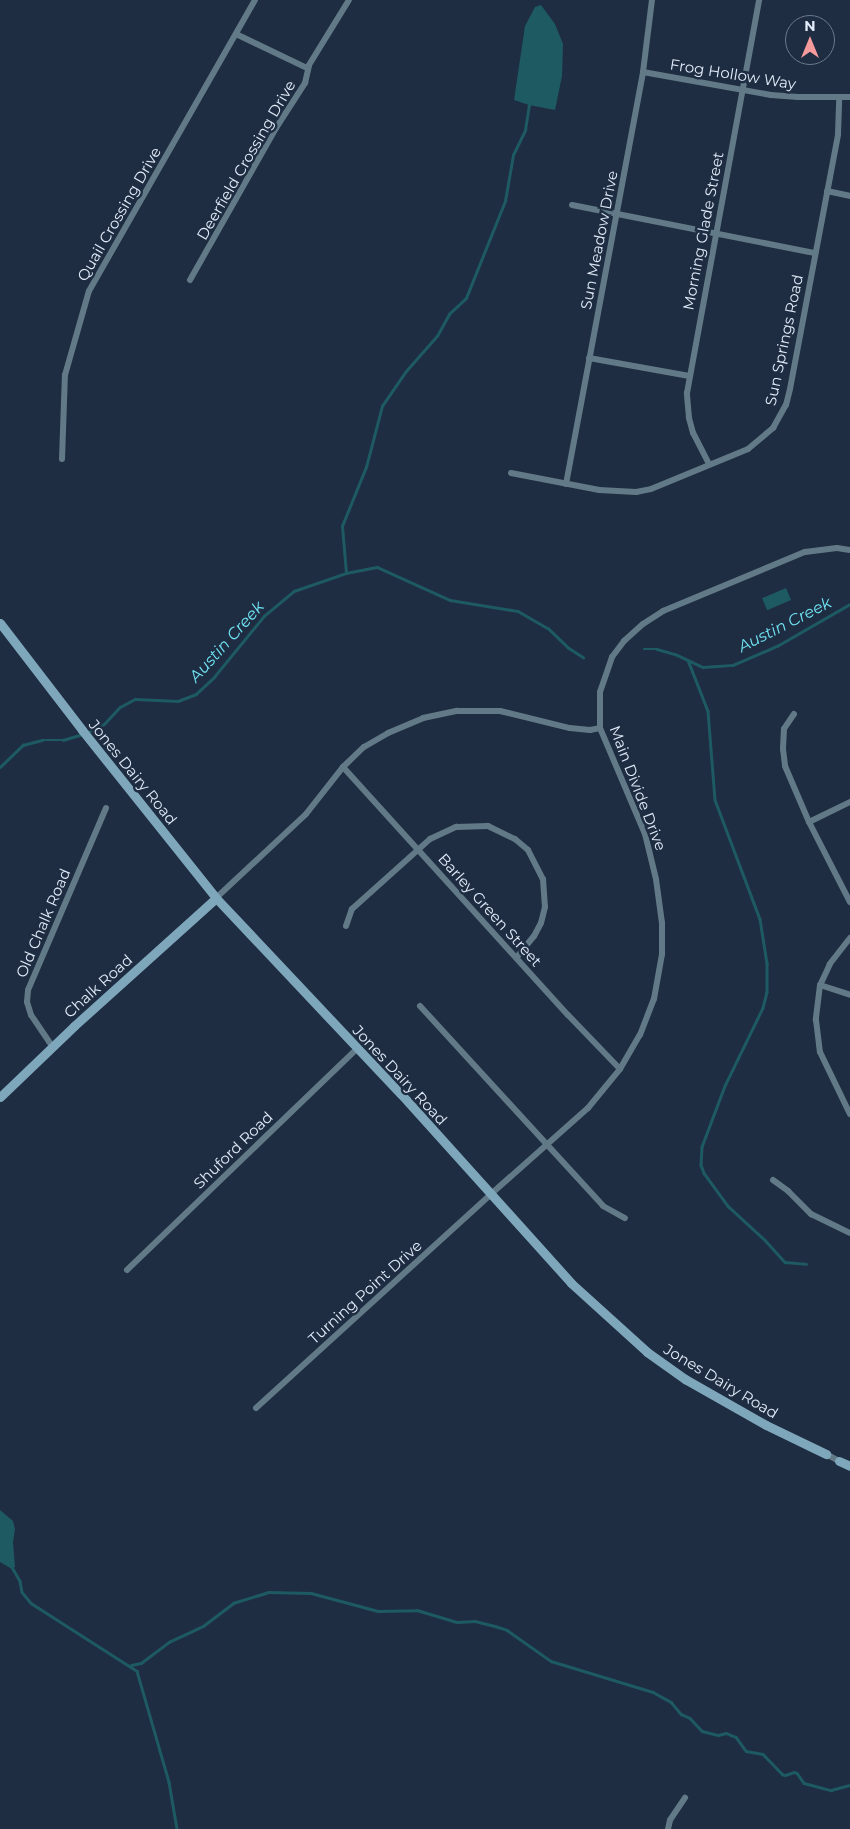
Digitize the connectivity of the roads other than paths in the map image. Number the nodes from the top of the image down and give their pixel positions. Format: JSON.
{"nodes":[{"id":1,"x":255,"y":0,"type":"edge"},
{"id":2,"x":349,"y":0,"type":"edge"},
{"id":3,"x":652,"y":0,"type":"edge"},
{"id":4,"x":759,"y":0,"type":"edge"},
{"id":5,"x":236,"y":34,"type":"junction"},
{"id":6,"x":307,"y":68,"type":"junction"},
{"id":7,"x":643,"y":72,"type":"junction"},
{"id":8,"x":742,"y":91,"type":"junction"},
{"id":9,"x":839,"y":97,"type":"junction"},
{"id":10,"x":850,"y":97,"type":"edge"},
{"id":11,"x":827,"y":191,"type":"junction"},
{"id":12,"x":850,"y":196,"type":"edge"},
{"id":13,"x":572,"y":206,"type":"dead end"},
{"id":14,"x":616,"y":214,"type":"junction"},
{"id":15,"x":716,"y":233,"type":"junction"},
{"id":16,"x":816,"y":252,"type":"junction"},
{"id":17,"x":190,"y":280,"type":"dead end"},
{"id":18,"x":589,"y":358,"type":"junction"},
{"id":19,"x":689,"y":376,"type":"junction"},
{"id":20,"x":62,"y":459,"type":"dead end"},
{"id":21,"x":709,"y":464,"type":"junction"},
{"id":22,"x":511,"y":473,"type":"dead end"},
{"id":23,"x":566,"y":484,"type":"junction"},
{"id":24,"x":850,"y":550,"type":"edge"},
{"id":25,"x":0,"y":622,"type":"edge"},
{"id":26,"x":794,"y":714,"type":"dead end"},
{"id":27,"x":600,"y":728,"type":"junction"},
{"id":28,"x":343,"y":767,"type":"junction"},
{"id":29,"x":850,"y":802,"type":"edge"},
{"id":30,"x":106,"y":808,"type":"dead end"},
{"id":31,"x":809,"y":822,"type":"junction"},
{"id":32,"x":418,"y":849,"type":"junction"},
{"id":33,"x":216,"y":898,"type":"junction"},
{"id":34,"x":850,"y":902,"type":"edge"},
{"id":35,"x":346,"y":926,"type":"dead end"},
{"id":36,"x":850,"y":938,"type":"edge"},
{"id":37,"x":517,"y":957,"type":"junction"},
{"id":38,"x":820,"y":986,"type":"junction"},
{"id":39,"x":850,"y":995,"type":"edge"},
{"id":40,"x":420,"y":1006,"type":"dead end"},
{"id":41,"x":52,"y":1046,"type":"junction"},
{"id":42,"x":358,"y":1048,"type":"junction"},
{"id":43,"x":620,"y":1069,"type":"junction"},
{"id":44,"x":0,"y":1097,"type":"edge"},
{"id":45,"x":850,"y":1114,"type":"edge"},
{"id":46,"x":547,"y":1145,"type":"junction"},
{"id":47,"x":773,"y":1180,"type":"dead end"},
{"id":48,"x":491,"y":1194,"type":"junction"},
{"id":49,"x":625,"y":1218,"type":"dead end"},
{"id":50,"x":850,"y":1233,"type":"edge"},
{"id":51,"x":127,"y":1270,"type":"dead end"},
{"id":52,"x":256,"y":1408,"type":"dead end"},
{"id":53,"x":826,"y":1454,"type":"joint"},
{"id":54,"x":839,"y":1461,"type":"joint"},
{"id":55,"x":850,"y":1466,"type":"edge"},
{"id":56,"x":685,"y":1798,"type":"dead end"},
{"id":57,"x":668,"y":1829,"type":"edge"}],
"edges":[{"from":1,"to":5,"type":"street","name":"Quail Crossing Drive"},
{"from":2,"to":6,"type":"street","name":"Deerfield Crossing Drive"},
{"from":3,"to":7,"type":"street","name":"Sun Meadow Drive"},
{"from":4,"to":8,"type":"street","name":"Morning Glade Street"},
{"from":5,"to":6,"type":"street"},
{"from":5,"to":20,"type":"street","name":"Quail Crossing Drive"},
{"from":6,"to":17,"type":"street","name":"Deerfield Crossing Drive"},
{"from":7,"to":8,"type":"street","name":"Frog Hollow Way"},
{"from":7,"to":14,"type":"street","name":"Sun Meadow Drive"},
{"from":8,"to":9,"type":"street","name":"Frog Hollow Way"},
{"from":8,"to":15,"type":"street","name":"Morning Glade Street"},
{"from":9,"to":10,"type":"street","name":"Frog Hollow Way"},
{"from":9,"to":11,"type":"street","name":"Sun Springs Road"},
{"from":11,"to":12,"type":"street"},
{"from":11,"to":16,"type":"street","name":"Sun Springs Road"},
{"from":13,"to":14,"type":"street"},
{"from":14,"to":15,"type":"street"},
{"from":14,"to":18,"type":"street","name":"Sun Meadow Drive"},
{"from":15,"to":16,"type":"street"},
{"from":15,"to":19,"type":"street","name":"Morning Glade Street"},
{"from":16,"to":21,"type":"street","name":"Sun Springs Road"},
{"from":18,"to":19,"type":"street"},
{"from":18,"to":23,"type":"street","name":"Sun Meadow Drive"},
{"from":19,"to":21,"type":"street","name":"Morning Glade Street"},
{"from":21,"to":23,"type":"street","name":"Sun Springs Road"},
{"from":22,"to":23,"type":"street","name":"Sun Springs Road"},
{"from":24,"to":27,"type":"street","name":"Main Divide Drive"},
{"from":25,"to":33,"type":"street","name":"Jones Dairy Road"},
{"from":26,"to":31,"type":"street"},
{"from":27,"to":28,"type":"street"},
{"from":27,"to":43,"type":"street","name":"Main Divide Drive"},
{"from":28,"to":32,"type":"street","name":"Barley Green Street"},
{"from":28,"to":33,"type":"street"},
{"from":29,"to":31,"type":"street"},
{"from":30,"to":41,"type":"street","name":"Old Chalk Road"},
{"from":31,"to":34,"type":"street"},
{"from":32,"to":35,"type":"street"},
{"from":32,"to":37,"type":"street","name":"Barley Green Street"},
{"from":32,"to":37,"type":"street"},
{"from":33,"to":41,"type":"street","name":"Chalk Road"},
{"from":33,"to":42,"type":"street","name":"Jones Dairy Road"},
{"from":36,"to":38,"type":"street"},
{"from":37,"to":43,"type":"street","name":"Barley Green Street"},
{"from":38,"to":39,"type":"street"},
{"from":38,"to":45,"type":"street"},
{"from":40,"to":46,"type":"street"},
{"from":41,"to":44,"type":"street","name":"Chalk Road"},
{"from":42,"to":48,"type":"street","name":"Jones Dairy Road"},
{"from":42,"to":51,"type":"street","name":"Shuford Road"},
{"from":43,"to":46,"type":"street","name":"Main Divide Drive"},
{"from":46,"to":48,"type":"street","name":"Main Divide Drive"},
{"from":46,"to":49,"type":"street"},
{"from":47,"to":50,"type":"street"},
{"from":48,"to":52,"type":"street","name":"Turning Point Drive"},
{"from":48,"to":53,"type":"street","name":"Jones Dairy Road"},
{"from":53,"to":54,"type":"street","name":"Jones Dairy Road"},
{"from":54,"to":55,"type":"street","name":"Jones Dairy Road"},
{"from":56,"to":57,"type":"street"}]}
